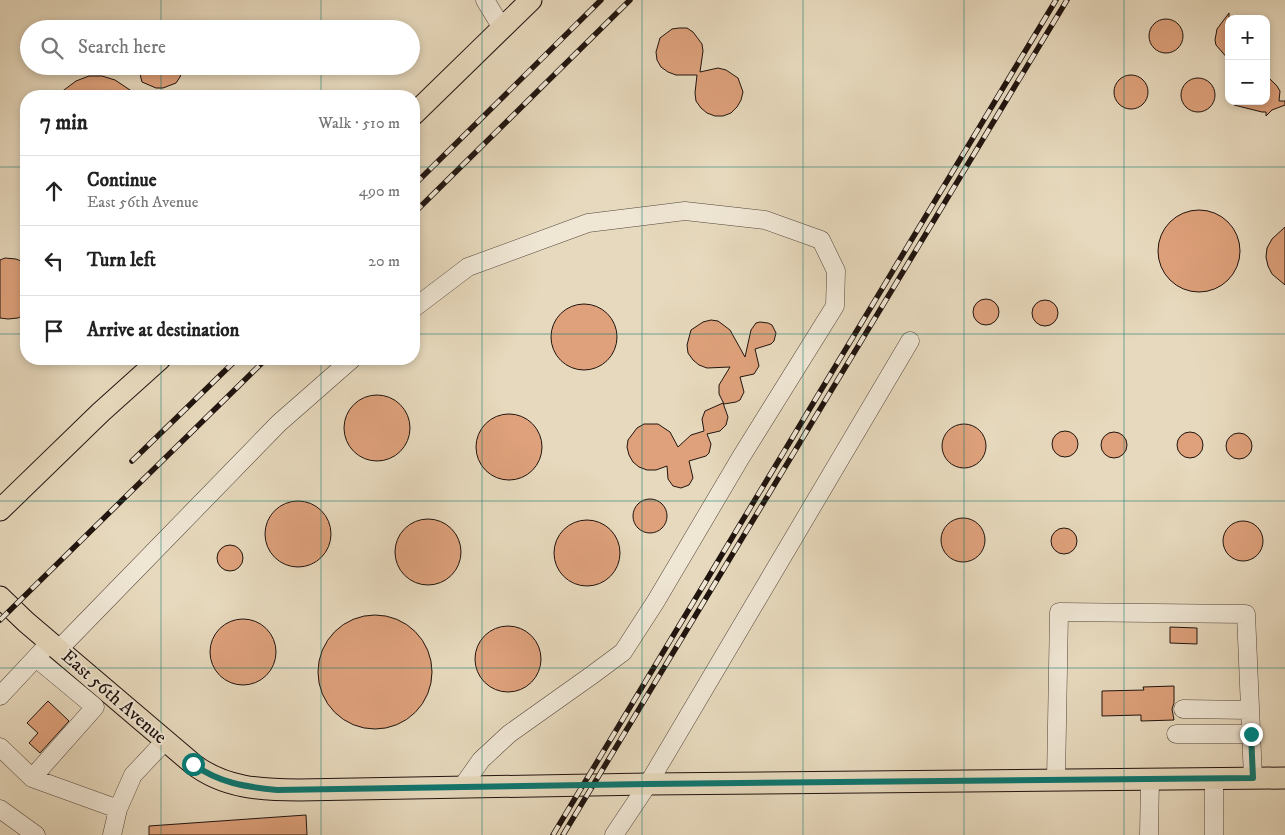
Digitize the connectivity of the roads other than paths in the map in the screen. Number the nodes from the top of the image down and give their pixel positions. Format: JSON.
{"nodes":[{"id":1,"x":485,"y":0,"type":"edge"},
{"id":2,"x":531,"y":0,"type":"edge"},
{"id":3,"x":502,"y":28,"type":"junction"},
{"id":4,"x":420,"y":108,"type":"edge"},
{"id":5,"x":420,"y":303,"type":"edge"},
{"id":6,"x":910,"y":341,"type":"dead end"},
{"id":7,"x":153,"y":365,"type":"edge"},
{"id":8,"x":345,"y":365,"type":"edge"},
{"id":9,"x":0,"y":510,"type":"edge"},
{"id":10,"x":0,"y":597,"type":"edge"},
{"id":11,"x":48,"y":650,"type":"junction"},
{"id":12,"x":0,"y":696,"type":"edge"},
{"id":13,"x":1183,"y":709,"type":"dead end"},
{"id":14,"x":1250,"y":710,"type":"junction"},
{"id":15,"x":1176,"y":734,"type":"dead end"},
{"id":16,"x":1251,"y":734,"type":"junction"},
{"id":17,"x":165,"y":741,"type":"junction"},
{"id":18,"x":0,"y":747,"type":"edge"},
{"id":19,"x":32,"y":778,"type":"junction"},
{"id":20,"x":1253,"y":778,"type":"junction"},
{"id":21,"x":1285,"y":778,"type":"edge"},
{"id":22,"x":1150,"y":779,"type":"junction"},
{"id":23,"x":1214,"y":779,"type":"junction"},
{"id":24,"x":1056,"y":780,"type":"junction"},
{"id":25,"x":648,"y":784,"type":"junction"},
{"id":26,"x":462,"y":787,"type":"junction"},
{"id":27,"x":0,"y":809,"type":"edge"},
{"id":28,"x":118,"y":809,"type":"junction"},
{"id":29,"x":36,"y":835,"type":"edge"},
{"id":30,"x":112,"y":835,"type":"edge"},
{"id":31,"x":614,"y":835,"type":"edge"},
{"id":32,"x":1150,"y":835,"type":"edge"},
{"id":33,"x":1214,"y":835,"type":"edge"}],
"edges":[{"from":1,"to":3,"type":"street"},
{"from":2,"to":3,"type":"main road"},
{"from":3,"to":4,"type":"main road"},
{"from":5,"to":26,"type":"street"},
{"from":6,"to":25,"type":"street"},
{"from":7,"to":9,"type":"main road"},
{"from":8,"to":11,"type":"street"},
{"from":10,"to":11,"type":"main road","name":"East 56th Avenue"},
{"from":11,"to":12,"type":"street"},
{"from":11,"to":17,"type":"main road","name":"East 56th Avenue"},
{"from":11,"to":19,"type":"street"},
{"from":13,"to":14,"type":"street"},
{"from":14,"to":16,"type":"street"},
{"from":14,"to":24,"type":"street"},
{"from":15,"to":16,"type":"street"},
{"from":16,"to":20,"type":"street"},
{"from":17,"to":26,"type":"main road","name":"East 56th Avenue"},
{"from":17,"to":28,"type":"street"},
{"from":18,"to":19,"type":"street"},
{"from":19,"to":28,"type":"street"},
{"from":20,"to":21,"type":"main road","name":"East 56th Avenue"},
{"from":20,"to":23,"type":"main road","name":"East 56th Avenue"},
{"from":22,"to":23,"type":"main road","name":"East 56th Avenue"},
{"from":22,"to":24,"type":"main road","name":"East 56th Avenue"},
{"from":22,"to":32,"type":"street"},
{"from":23,"to":33,"type":"street"},
{"from":24,"to":25,"type":"main road","name":"East 56th Avenue"},
{"from":25,"to":26,"type":"main road","name":"East 56th Avenue"},
{"from":25,"to":31,"type":"street"},
{"from":27,"to":29,"type":"street"},
{"from":28,"to":30,"type":"street"}]}
